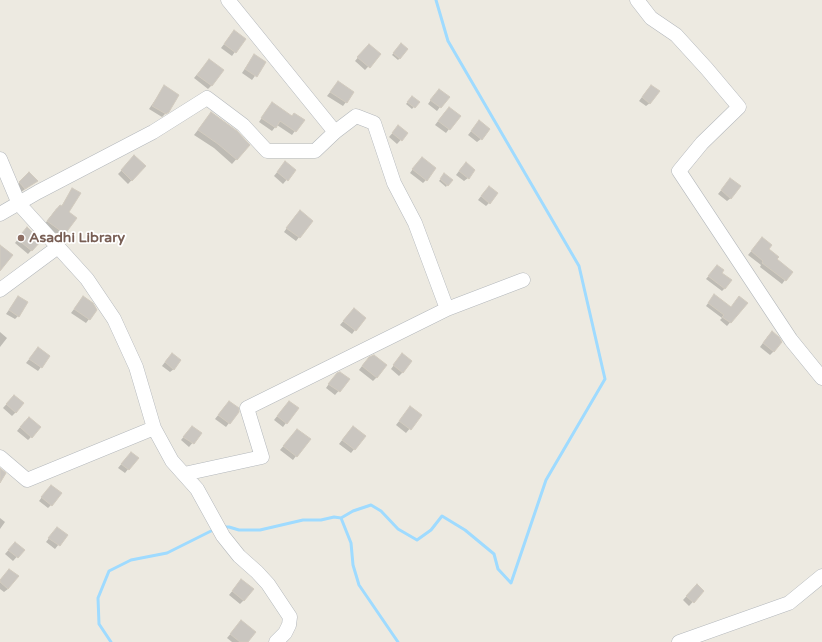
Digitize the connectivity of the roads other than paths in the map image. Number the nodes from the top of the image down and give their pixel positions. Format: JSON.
{"nodes":[{"id":1,"x":228,"y":0,"type":"edge"},
{"id":2,"x":637,"y":0,"type":"edge"},
{"id":3,"x":335,"y":132,"type":"junction"},
{"id":4,"x":0,"y":159,"type":"edge"},
{"id":5,"x":19,"y":204,"type":"junction"},
{"id":6,"x":0,"y":214,"type":"edge"},
{"id":7,"x":58,"y":247,"type":"junction"},
{"id":8,"x":523,"y":280,"type":"dead end"},
{"id":9,"x":0,"y":290,"type":"edge"},
{"id":10,"x":447,"y":309,"type":"junction"},
{"id":11,"x":822,"y":378,"type":"edge"},
{"id":12,"x":154,"y":428,"type":"junction"},
{"id":13,"x":0,"y":457,"type":"edge"},
{"id":14,"x":184,"y":474,"type":"junction"},
{"id":15,"x":822,"y":576,"type":"edge"},
{"id":16,"x":276,"y":642,"type":"edge"},
{"id":17,"x":680,"y":642,"type":"edge"}],
"edges":[{"from":1,"to":3,"type":"street"},
{"from":2,"to":11,"type":"street"},
{"from":3,"to":5,"type":"street"},
{"from":3,"to":10,"type":"street"},
{"from":4,"to":5,"type":"street"},
{"from":5,"to":6,"type":"street"},
{"from":5,"to":7,"type":"street"},
{"from":7,"to":9,"type":"street"},
{"from":7,"to":12,"type":"street"},
{"from":8,"to":10,"type":"street"},
{"from":10,"to":14,"type":"street"},
{"from":12,"to":13,"type":"street"},
{"from":12,"to":14,"type":"street"},
{"from":14,"to":16,"type":"street"},
{"from":15,"to":17,"type":"street"}]}
